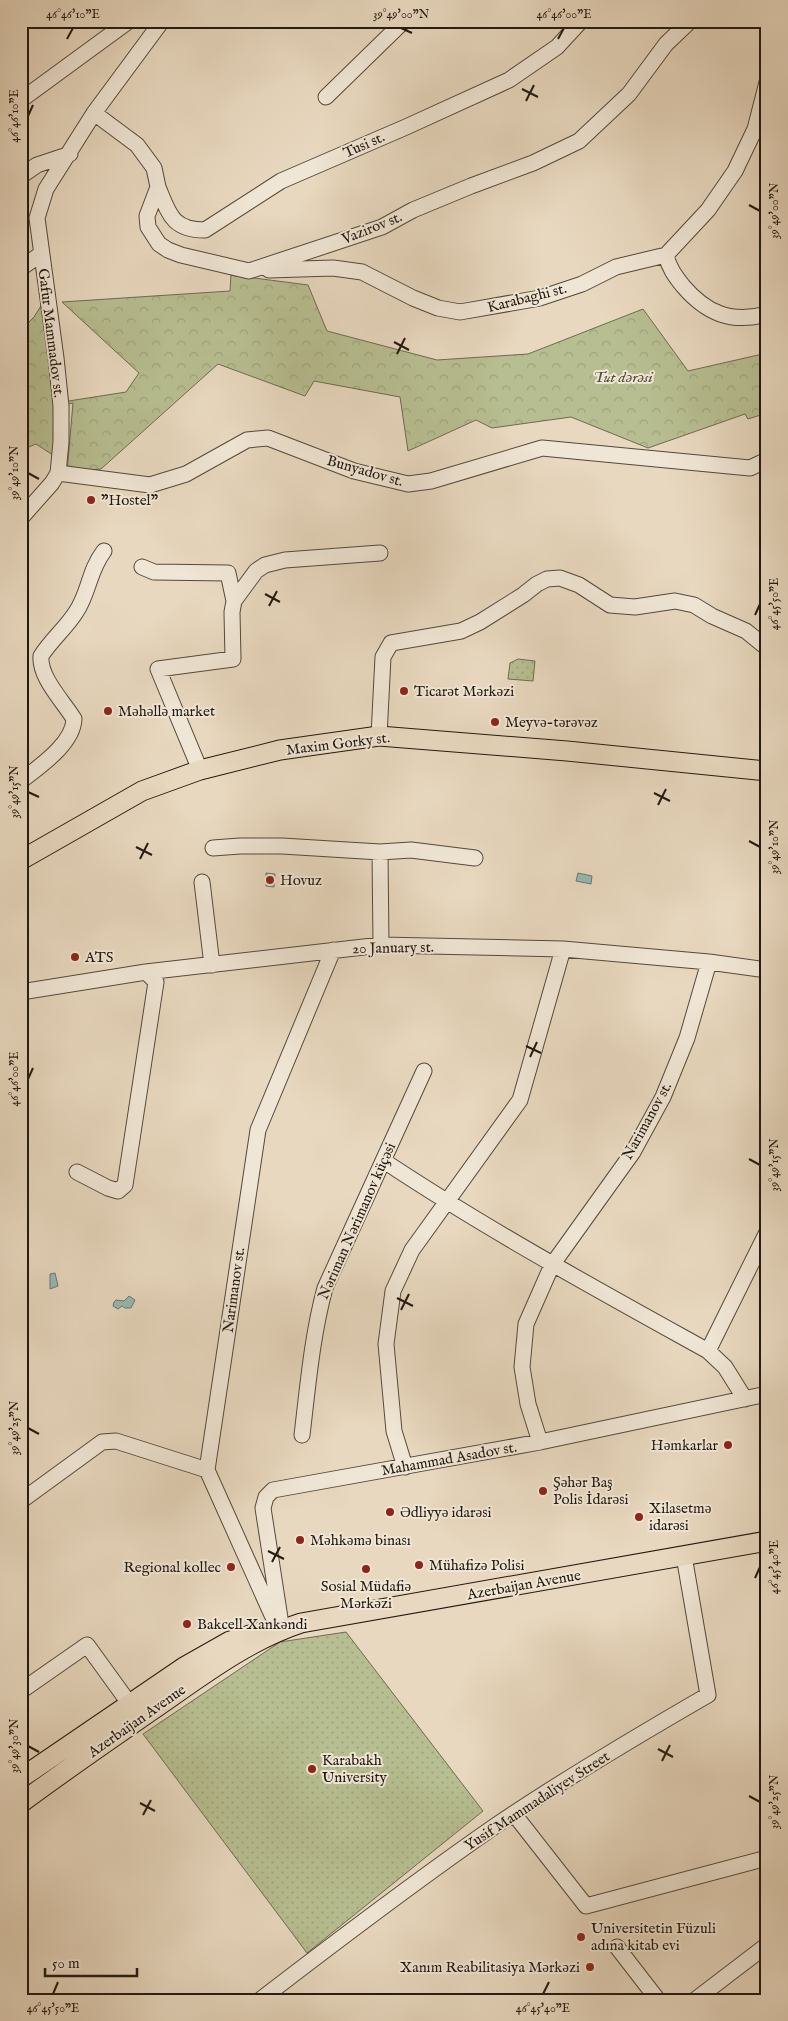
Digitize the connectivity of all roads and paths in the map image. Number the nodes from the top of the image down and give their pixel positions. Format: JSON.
{"nodes":[{"id":1,"x":129,"y":21,"type":"edge"},
{"id":2,"x":162,"y":21,"type":"edge"},
{"id":3,"x":404,"y":21,"type":"edge"},
{"id":4,"x":581,"y":21,"type":"edge"},
{"id":5,"x":690,"y":21,"type":"edge"},
{"id":6,"x":767,"y":82,"type":"edge"},
{"id":7,"x":326,"y":97,"type":"dead end"},
{"id":8,"x":21,"y":100,"type":"edge"},
{"id":9,"x":94,"y":113,"type":"junction"},
{"id":10,"x":70,"y":154,"type":"junction"},
{"id":11,"x":21,"y":176,"type":"edge"},
{"id":12,"x":158,"y":187,"type":"junction"},
{"id":13,"x":41,"y":254,"type":"junction"},
{"id":14,"x":666,"y":255,"type":"junction"},
{"id":15,"x":21,"y":268,"type":"edge"},
{"id":16,"x":249,"y":270,"type":"junction"},
{"id":17,"x":767,"y":314,"type":"edge"},
{"id":18,"x":767,"y":460,"type":"edge"},
{"id":19,"x":58,"y":474,"type":"junction"},
{"id":20,"x":21,"y":518,"type":"edge"},
{"id":21,"x":104,"y":551,"type":"dead end"},
{"id":22,"x":380,"y":553,"type":"dead end"},
{"id":23,"x":142,"y":567,"type":"dead end"},
{"id":24,"x":234,"y":601,"type":"junction"},
{"id":25,"x":767,"y":648,"type":"edge"},
{"id":26,"x":379,"y":736,"type":"junction"},
{"id":27,"x":200,"y":770,"type":"junction"},
{"id":28,"x":767,"y":771,"type":"edge"},
{"id":29,"x":21,"y":782,"type":"edge"},
{"id":30,"x":213,"y":848,"type":"dead end"},
{"id":31,"x":380,"y":852,"type":"junction"},
{"id":32,"x":475,"y":858,"type":"dead end"},
{"id":33,"x":21,"y":860,"type":"edge"},
{"id":34,"x":202,"y":882,"type":"dead end"},
{"id":35,"x":381,"y":945,"type":"junction"},
{"id":36,"x":563,"y":949,"type":"junction"},
{"id":37,"x":333,"y":950,"type":"junction"},
{"id":38,"x":710,"y":962,"type":"junction"},
{"id":39,"x":212,"y":965,"type":"junction"},
{"id":40,"x":767,"y":970,"type":"edge"},
{"id":41,"x":146,"y":972,"type":"junction"},
{"id":42,"x":21,"y":992,"type":"edge"},
{"id":43,"x":424,"y":1072,"type":"dead end"},
{"id":44,"x":384,"y":1161,"type":"junction"},
{"id":45,"x":78,"y":1172,"type":"dead end"},
{"id":46,"x":446,"y":1202,"type":"junction"},
{"id":47,"x":767,"y":1232,"type":"edge"},
{"id":48,"x":552,"y":1265,"type":"junction"},
{"id":49,"x":708,"y":1351,"type":"junction"},
{"id":50,"x":767,"y":1394,"type":"edge"},
{"id":51,"x":745,"y":1398,"type":"junction"},
{"id":52,"x":302,"y":1435,"type":"dead end"},
{"id":53,"x":540,"y":1442,"type":"junction"},
{"id":54,"x":405,"y":1467,"type":"junction"},
{"id":55,"x":207,"y":1470,"type":"junction"},
{"id":56,"x":21,"y":1501,"type":"edge"},
{"id":57,"x":767,"y":1541,"type":"edge"},
{"id":58,"x":684,"y":1556,"type":"junction"},
{"id":59,"x":281,"y":1630,"type":"junction"},
{"id":60,"x":21,"y":1691,"type":"edge"},
{"id":61,"x":130,"y":1703,"type":"junction"},
{"id":62,"x":78,"y":1738,"type":"junction"},
{"id":63,"x":89,"y":1754,"type":"junction"},
{"id":64,"x":21,"y":1778,"type":"edge"},
{"id":65,"x":21,"y":1802,"type":"edge"},
{"id":66,"x":514,"y":1814,"type":"junction"},
{"id":67,"x":767,"y":1858,"type":"edge"},
{"id":68,"x":767,"y":1946,"type":"edge"},
{"id":69,"x":617,"y":1947,"type":"dead end"},
{"id":70,"x":260,"y":2000,"type":"edge"},
{"id":71,"x":658,"y":2000,"type":"edge"},
{"id":72,"x":695,"y":2000,"type":"edge"}],
"edges":[{"from":1,"to":8,"type":"street"},
{"from":2,"to":9,"type":"street","name":"Gafur Mammadov st."},
{"from":3,"to":7,"type":"street"},
{"from":4,"to":12,"type":"street","name":"Tusi st."},
{"from":5,"to":16,"type":"street","name":"Vazirov st."},
{"from":6,"to":14,"type":"street"},
{"from":9,"to":10,"type":"street","name":"Gafur Mammadov st."},
{"from":9,"to":12,"type":"street"},
{"from":10,"to":11,"type":"street"},
{"from":10,"to":13,"type":"street","name":"Gafur Mammadov st."},
{"from":12,"to":16,"type":"street"},
{"from":13,"to":15,"type":"street"},
{"from":13,"to":19,"type":"street","name":"Gafur Mammadov st."},
{"from":14,"to":16,"type":"street","name":"Karabaghi st."},
{"from":14,"to":17,"type":"street"},
{"from":18,"to":19,"type":"street","name":"Bunyadov st."},
{"from":19,"to":20,"type":"street"},
{"from":21,"to":29,"type":"street"},
{"from":22,"to":24,"type":"street"},
{"from":23,"to":24,"type":"street"},
{"from":24,"to":27,"type":"street"},
{"from":25,"to":26,"type":"street"},
{"from":26,"to":27,"type":"main road","name":"Maxim Gorky st."},
{"from":26,"to":28,"type":"main road","name":"Maxim Gorky st."},
{"from":27,"to":33,"type":"main road","name":"Maxim Gorky st."},
{"from":30,"to":31,"type":"street"},
{"from":31,"to":32,"type":"street"},
{"from":31,"to":35,"type":"street"},
{"from":34,"to":39,"type":"street"},
{"from":35,"to":36,"type":"street","name":"20 January st."},
{"from":35,"to":37,"type":"street","name":"20 January st."},
{"from":36,"to":38,"type":"street","name":"20 January st."},
{"from":36,"to":46,"type":"street"},
{"from":37,"to":39,"type":"street","name":"20 January st."},
{"from":37,"to":55,"type":"street","name":"Narimanov st."},
{"from":38,"to":40,"type":"street","name":"20 January st."},
{"from":38,"to":48,"type":"street","name":"Narimanov st."},
{"from":39,"to":41,"type":"street","name":"20 January st."},
{"from":41,"to":42,"type":"street","name":"20 January st."},
{"from":41,"to":45,"type":"street"},
{"from":43,"to":44,"type":"street","name":"Nəriman Nərimanov küçəsi"},
{"from":44,"to":46,"type":"street"},
{"from":44,"to":52,"type":"street","name":"Nəriman Nərimanov küçəsi"},
{"from":46,"to":48,"type":"street"},
{"from":46,"to":54,"type":"street"},
{"from":47,"to":49,"type":"street"},
{"from":48,"to":49,"type":"street"},
{"from":48,"to":53,"type":"street","name":"Narimanov st."},
{"from":49,"to":51,"type":"street"},
{"from":50,"to":51,"type":"street","name":"Mahammad Asadov st."},
{"from":51,"to":53,"type":"street","name":"Mahammad Asadov st."},
{"from":53,"to":54,"type":"street","name":"Mahammad Asadov st."},
{"from":54,"to":59,"type":"street","name":"Mahammad Asadov st."},
{"from":55,"to":56,"type":"street"},
{"from":55,"to":59,"type":"street"},
{"from":57,"to":58,"type":"main road","name":"Azerbaijan Avenue"},
{"from":58,"to":59,"type":"main road","name":"Azerbaijan Avenue"},
{"from":58,"to":66,"type":"street","name":"Yusif Mammadaliyev Street"},
{"from":59,"to":61,"type":"main road","name":"Azerbaijan Avenue"},
{"from":59,"to":63,"type":"main road","name":"Azerbaijan Avenue"},
{"from":60,"to":61,"type":"street"},
{"from":61,"to":62,"type":"main road","name":"Azerbaijan Avenue"},
{"from":62,"to":63,"type":"main road"},
{"from":62,"to":64,"type":"main road","name":"Azerbaijan Avenue"},
{"from":63,"to":65,"type":"main road","name":"Azerbaijan Avenue"},
{"from":66,"to":67,"type":"street"},
{"from":66,"to":70,"type":"street","name":"Yusif Mammadaliyev Street"},
{"from":68,"to":72,"type":"street"},
{"from":69,"to":71,"type":"street"}]}
